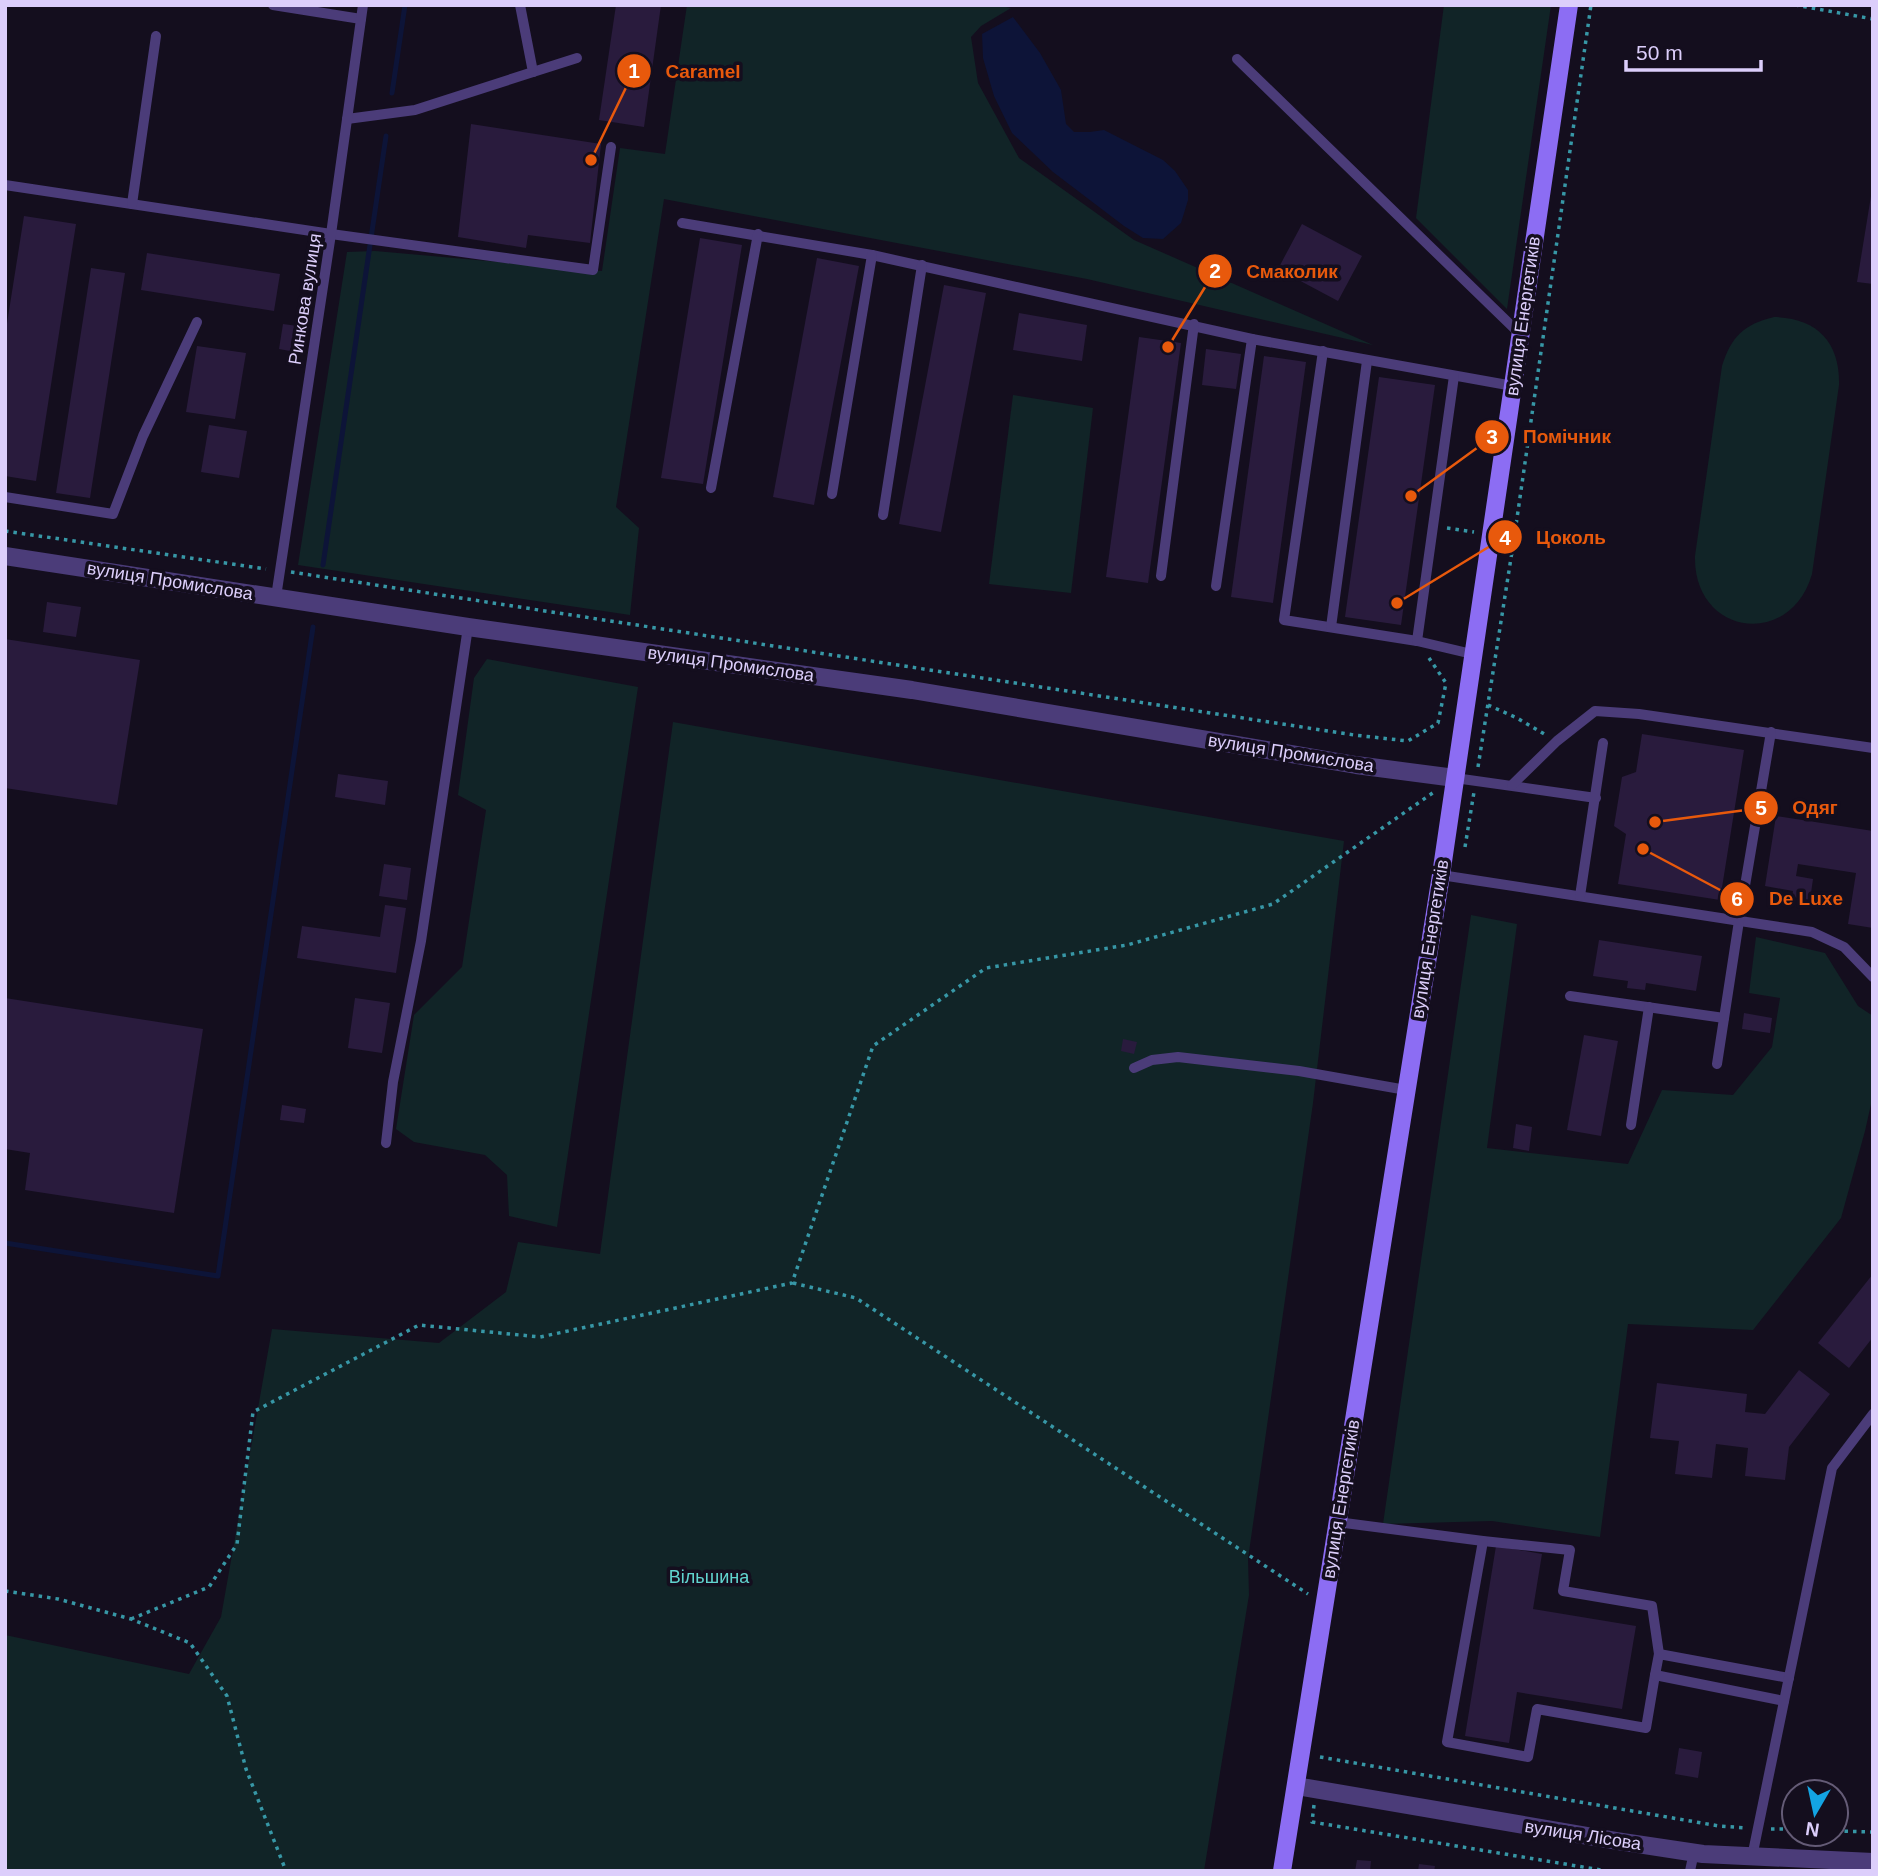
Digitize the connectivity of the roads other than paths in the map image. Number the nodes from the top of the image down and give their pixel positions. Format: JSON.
{"nodes":[{"id":1,"x":273,"y":5,"type":"edge"},
{"id":2,"x":363,"y":5,"type":"edge"},
{"id":3,"x":520,"y":5,"type":"edge"},
{"id":4,"x":1569,"y":5,"type":"edge"},
{"id":5,"x":361,"y":19,"type":"junction"},
{"id":6,"x":156,"y":36,"type":"dead end"},
{"id":7,"x":578,"y":58,"type":"dead end"},
{"id":8,"x":1237,"y":59,"type":"dead end"},
{"id":9,"x":533,"y":72,"type":"junction"},
{"id":10,"x":347,"y":119,"type":"junction"},
{"id":11,"x":611,"y":147,"type":"dead end"},
{"id":12,"x":5,"y":185,"type":"edge"},
{"id":13,"x":132,"y":204,"type":"junction"},
{"id":14,"x":682,"y":223,"type":"dead end"},
{"id":15,"x":331,"y":234,"type":"junction"},
{"id":16,"x":758,"y":234,"type":"junction"},
{"id":17,"x":872,"y":254,"type":"junction"},
{"id":18,"x":922,"y":265,"type":"junction"},
{"id":19,"x":197,"y":322,"type":"dead end"},
{"id":20,"x":1194,"y":324,"type":"junction"},
{"id":21,"x":1520,"y":334,"type":"junction"},
{"id":22,"x":1252,"y":338,"type":"junction"},
{"id":23,"x":1322,"y":351,"type":"junction"},
{"id":24,"x":1367,"y":361,"type":"junction"},
{"id":25,"x":1454,"y":376,"type":"junction"},
{"id":26,"x":1513,"y":386,"type":"junction"},
{"id":27,"x":711,"y":488,"type":"dead end"},
{"id":28,"x":831,"y":494,"type":"dead end"},
{"id":29,"x":5,"y":497,"type":"edge"},
{"id":30,"x":883,"y":515,"type":"dead end"},
{"id":31,"x":5,"y":556,"type":"edge"},
{"id":32,"x":1161,"y":576,"type":"dead end"},
{"id":33,"x":1216,"y":586,"type":"dead end"},
{"id":34,"x":276,"y":597,"type":"junction"},
{"id":35,"x":468,"y":627,"type":"junction"},
{"id":36,"x":1331,"y":627,"type":"junction"},
{"id":37,"x":1417,"y":641,"type":"junction"},
{"id":38,"x":1472,"y":654,"type":"junction"},
{"id":39,"x":1771,"y":733,"type":"junction"},
{"id":40,"x":1603,"y":743,"type":"dead end"},
{"id":41,"x":1873,"y":748,"type":"edge"},
{"id":42,"x":1455,"y":778,"type":"junction"},
{"id":43,"x":1512,"y":785,"type":"junction"},
{"id":44,"x":1595,"y":798,"type":"junction"},
{"id":45,"x":1441,"y":875,"type":"junction"},
{"id":46,"x":1580,"y":896,"type":"junction"},
{"id":47,"x":1739,"y":921,"type":"junction"},
{"id":48,"x":1873,"y":977,"type":"edge"},
{"id":49,"x":1570,"y":996,"type":"dead end"},
{"id":50,"x":1650,"y":1007,"type":"junction"},
{"id":51,"x":1724,"y":1018,"type":"junction"},
{"id":52,"x":1717,"y":1064,"type":"dead end"},
{"id":53,"x":1134,"y":1068,"type":"dead end"},
{"id":54,"x":1405,"y":1090,"type":"junction"},
{"id":55,"x":1631,"y":1125,"type":"dead end"},
{"id":56,"x":386,"y":1143,"type":"dead end"},
{"id":57,"x":1873,"y":1414,"type":"edge"},
{"id":58,"x":1337,"y":1522,"type":"junction"},
{"id":59,"x":1483,"y":1541,"type":"junction"},
{"id":60,"x":1659,"y":1654,"type":"junction"},
{"id":61,"x":1655,"y":1675,"type":"junction"},
{"id":62,"x":1789,"y":1678,"type":"junction"},
{"id":63,"x":1784,"y":1701,"type":"junction"},
{"id":64,"x":1296,"y":1786,"type":"junction"},
{"id":65,"x":1694,"y":1852,"type":"junction"},
{"id":66,"x":1752,"y":1857,"type":"junction"},
{"id":67,"x":1873,"y":1862,"type":"edge"},
{"id":68,"x":1830,"y":1866,"type":"edge"},
{"id":69,"x":1282,"y":1871,"type":"edge"},
{"id":70,"x":1690,"y":1871,"type":"edge"}],
"edges":[{"from":1,"to":5,"type":"lane"},
{"from":2,"to":5,"type":"lane","name":"Ринкова вулиця"},
{"from":3,"to":9,"type":"lane"},
{"from":4,"to":21,"type":"main road","name":"вулиця Енергетиків"},
{"from":5,"to":10,"type":"lane","name":"Ринкова вулиця"},
{"from":6,"to":13,"type":"lane"},
{"from":7,"to":9,"type":"lane"},
{"from":8,"to":21,"type":"lane"},
{"from":9,"to":10,"type":"lane"},
{"from":10,"to":15,"type":"lane","name":"Ринкова вулиця"},
{"from":11,"to":15,"type":"lane"},
{"from":12,"to":13,"type":"lane"},
{"from":13,"to":15,"type":"lane"},
{"from":14,"to":16,"type":"lane"},
{"from":15,"to":34,"type":"lane","name":"Ринкова вулиця"},
{"from":16,"to":17,"type":"lane"},
{"from":16,"to":27,"type":"lane"},
{"from":17,"to":18,"type":"lane"},
{"from":17,"to":28,"type":"lane"},
{"from":18,"to":20,"type":"lane"},
{"from":18,"to":30,"type":"lane"},
{"from":19,"to":29,"type":"lane"},
{"from":20,"to":22,"type":"lane"},
{"from":20,"to":32,"type":"lane"},
{"from":21,"to":26,"type":"main road","name":"вулиця Енергетиків"},
{"from":22,"to":23,"type":"lane"},
{"from":22,"to":33,"type":"lane"},
{"from":23,"to":24,"type":"lane"},
{"from":23,"to":36,"type":"lane"},
{"from":24,"to":25,"type":"lane"},
{"from":24,"to":36,"type":"lane"},
{"from":25,"to":26,"type":"lane"},
{"from":25,"to":37,"type":"lane"},
{"from":26,"to":38,"type":"main road","name":"вулиця Енергетиків"},
{"from":31,"to":34,"type":"street","name":"вулиця Промислова"},
{"from":34,"to":35,"type":"street","name":"вулиця Промислова"},
{"from":35,"to":42,"type":"street","name":"вулиця Промислова"},
{"from":35,"to":56,"type":"lane"},
{"from":36,"to":37,"type":"lane"},
{"from":37,"to":38,"type":"lane"},
{"from":38,"to":42,"type":"main road","name":"вулиця Енергетиків"},
{"from":39,"to":41,"type":"lane"},
{"from":39,"to":43,"type":"lane"},
{"from":39,"to":47,"type":"lane"},
{"from":40,"to":44,"type":"lane"},
{"from":42,"to":43,"type":"lane"},
{"from":42,"to":45,"type":"main road","name":"вулиця Енергетиків"},
{"from":43,"to":44,"type":"lane"},
{"from":44,"to":46,"type":"lane"},
{"from":45,"to":46,"type":"lane"},
{"from":45,"to":54,"type":"main road","name":"вулиця Енергетиків"},
{"from":46,"to":47,"type":"lane"},
{"from":47,"to":48,"type":"lane"},
{"from":47,"to":51,"type":"lane"},
{"from":49,"to":50,"type":"lane"},
{"from":50,"to":51,"type":"lane"},
{"from":50,"to":55,"type":"lane"},
{"from":51,"to":52,"type":"lane"},
{"from":53,"to":54,"type":"lane"},
{"from":54,"to":58,"type":"main road","name":"вулиця Енергетиків"},
{"from":57,"to":62,"type":"lane"},
{"from":58,"to":59,"type":"lane"},
{"from":58,"to":64,"type":"main road","name":"вулиця Енергетиків"},
{"from":59,"to":60,"type":"lane"},
{"from":59,"to":61,"type":"lane"},
{"from":60,"to":61,"type":"lane"},
{"from":60,"to":62,"type":"lane"},
{"from":61,"to":63,"type":"lane"},
{"from":62,"to":63,"type":"lane"},
{"from":63,"to":66,"type":"lane"},
{"from":64,"to":65,"type":"street","name":"вулиця Лісова"},
{"from":64,"to":69,"type":"main road","name":"вулиця Енергетиків"},
{"from":65,"to":66,"type":"street","name":"вулиця Лісова"},
{"from":65,"to":70,"type":"lane"},
{"from":66,"to":68,"type":"street","name":"вулиця Лісова"},
{"from":67,"to":68,"type":"street","name":"вулиця Лісова"}]}
